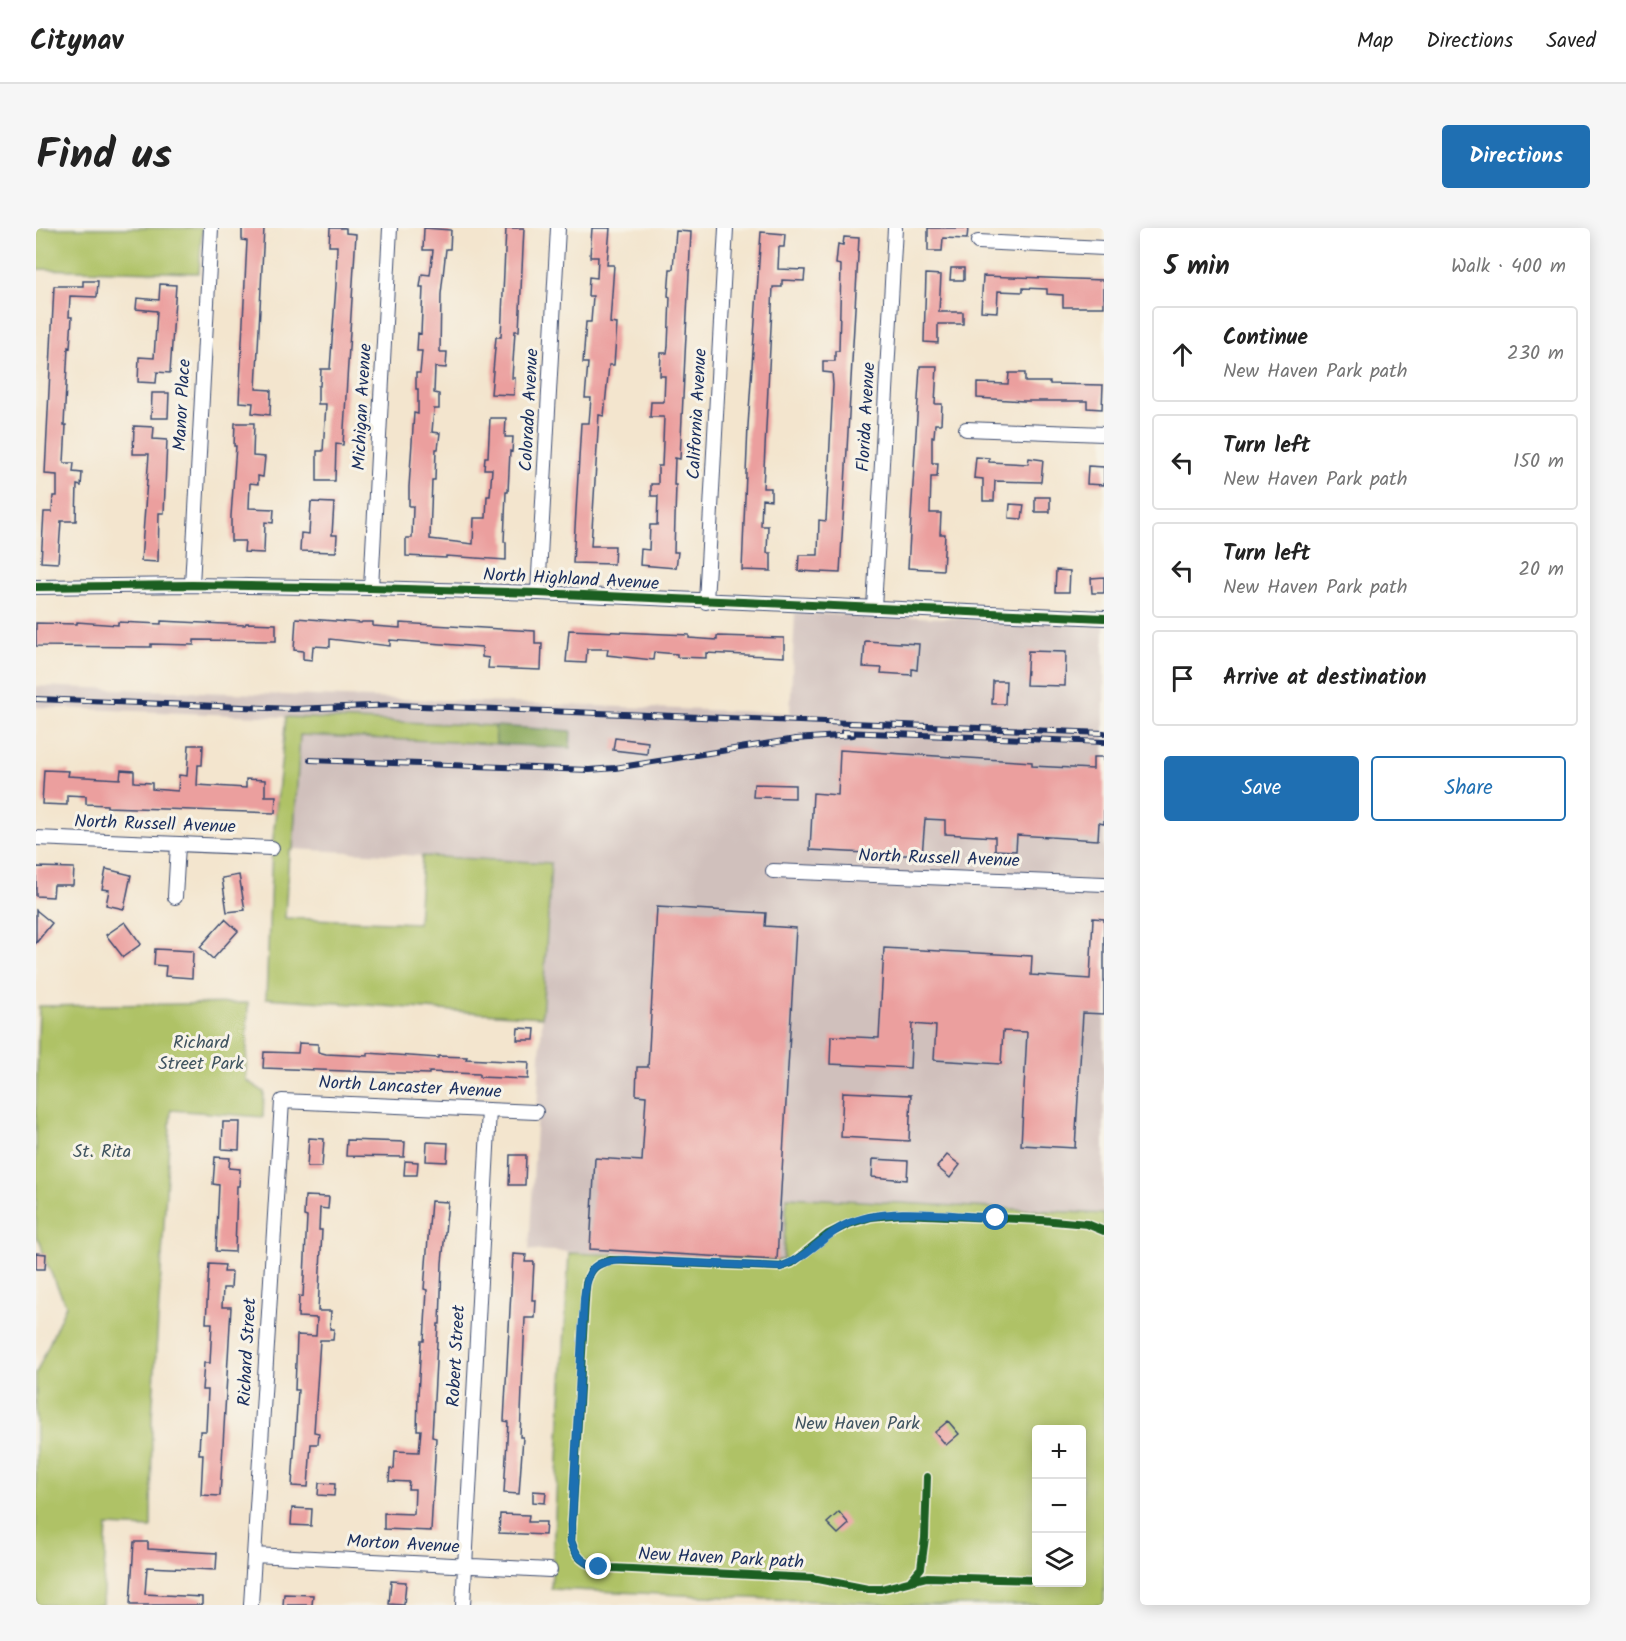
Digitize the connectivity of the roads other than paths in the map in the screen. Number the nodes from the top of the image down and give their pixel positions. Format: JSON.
{"nodes":[{"id":1,"x":211,"y":228,"type":"edge"},
{"id":2,"x":390,"y":228,"type":"edge"},
{"id":3,"x":558,"y":228,"type":"edge"},
{"id":4,"x":726,"y":228,"type":"edge"},
{"id":5,"x":895,"y":228,"type":"edge"},
{"id":6,"x":978,"y":242,"type":"dead end"},
{"id":7,"x":1104,"y":248,"type":"edge"},
{"id":8,"x":966,"y":429,"type":"dead end"},
{"id":9,"x":1104,"y":434,"type":"edge"},
{"id":10,"x":192,"y":585,"type":"junction"},
{"id":11,"x":36,"y":587,"type":"edge"},
{"id":12,"x":371,"y":588,"type":"junction"},
{"id":13,"x":538,"y":593,"type":"junction"},
{"id":14,"x":706,"y":602,"type":"junction"},
{"id":15,"x":874,"y":608,"type":"junction"},
{"id":16,"x":1104,"y":618,"type":"edge"},
{"id":17,"x":36,"y":838,"type":"edge"},
{"id":18,"x":178,"y":845,"type":"junction"},
{"id":19,"x":272,"y":848,"type":"dead end"},
{"id":20,"x":773,"y":871,"type":"dead end"},
{"id":21,"x":1104,"y":884,"type":"edge"},
{"id":22,"x":175,"y":897,"type":"dead end"},
{"id":23,"x":282,"y":1101,"type":"joint"},
{"id":24,"x":489,"y":1110,"type":"junction"},
{"id":25,"x":536,"y":1112,"type":"dead end"},
{"id":26,"x":254,"y":1555,"type":"junction"},
{"id":27,"x":464,"y":1566,"type":"junction"},
{"id":28,"x":550,"y":1570,"type":"dead end"},
{"id":29,"x":251,"y":1605,"type":"edge"},
{"id":30,"x":463,"y":1605,"type":"edge"}],
"edges":[{"from":1,"to":10,"type":"street","name":"Manor Place"},
{"from":2,"to":12,"type":"street","name":"Michigan Avenue"},
{"from":3,"to":13,"type":"street","name":"Colorado Avenue"},
{"from":4,"to":14,"type":"street","name":"California Avenue"},
{"from":5,"to":15,"type":"street","name":"Florida Avenue"},
{"from":6,"to":7,"type":"street"},
{"from":8,"to":9,"type":"street"},
{"from":10,"to":11,"type":"street","name":"North Highland Avenue"},
{"from":10,"to":12,"type":"street","name":"North Highland Avenue"},
{"from":12,"to":13,"type":"street","name":"North Highland Avenue"},
{"from":13,"to":14,"type":"street","name":"North Highland Avenue"},
{"from":14,"to":15,"type":"street","name":"North Highland Avenue"},
{"from":15,"to":16,"type":"street","name":"North Highland Avenue"},
{"from":17,"to":18,"type":"street","name":"North Russell Avenue"},
{"from":18,"to":19,"type":"street","name":"North Russell Avenue"},
{"from":18,"to":22,"type":"street"},
{"from":20,"to":21,"type":"street","name":"North Russell Avenue"},
{"from":23,"to":24,"type":"street","name":"North Lancaster Avenue"},
{"from":23,"to":26,"type":"street","name":"Richard Street"},
{"from":24,"to":25,"type":"street","name":"North Lancaster Avenue"},
{"from":24,"to":27,"type":"street","name":"Robert Street"},
{"from":26,"to":27,"type":"street","name":"Morton Avenue"},
{"from":26,"to":29,"type":"street","name":"Richard Street"},
{"from":27,"to":28,"type":"street","name":"Morton Avenue"},
{"from":27,"to":30,"type":"street","name":"Robert Street"}]}
